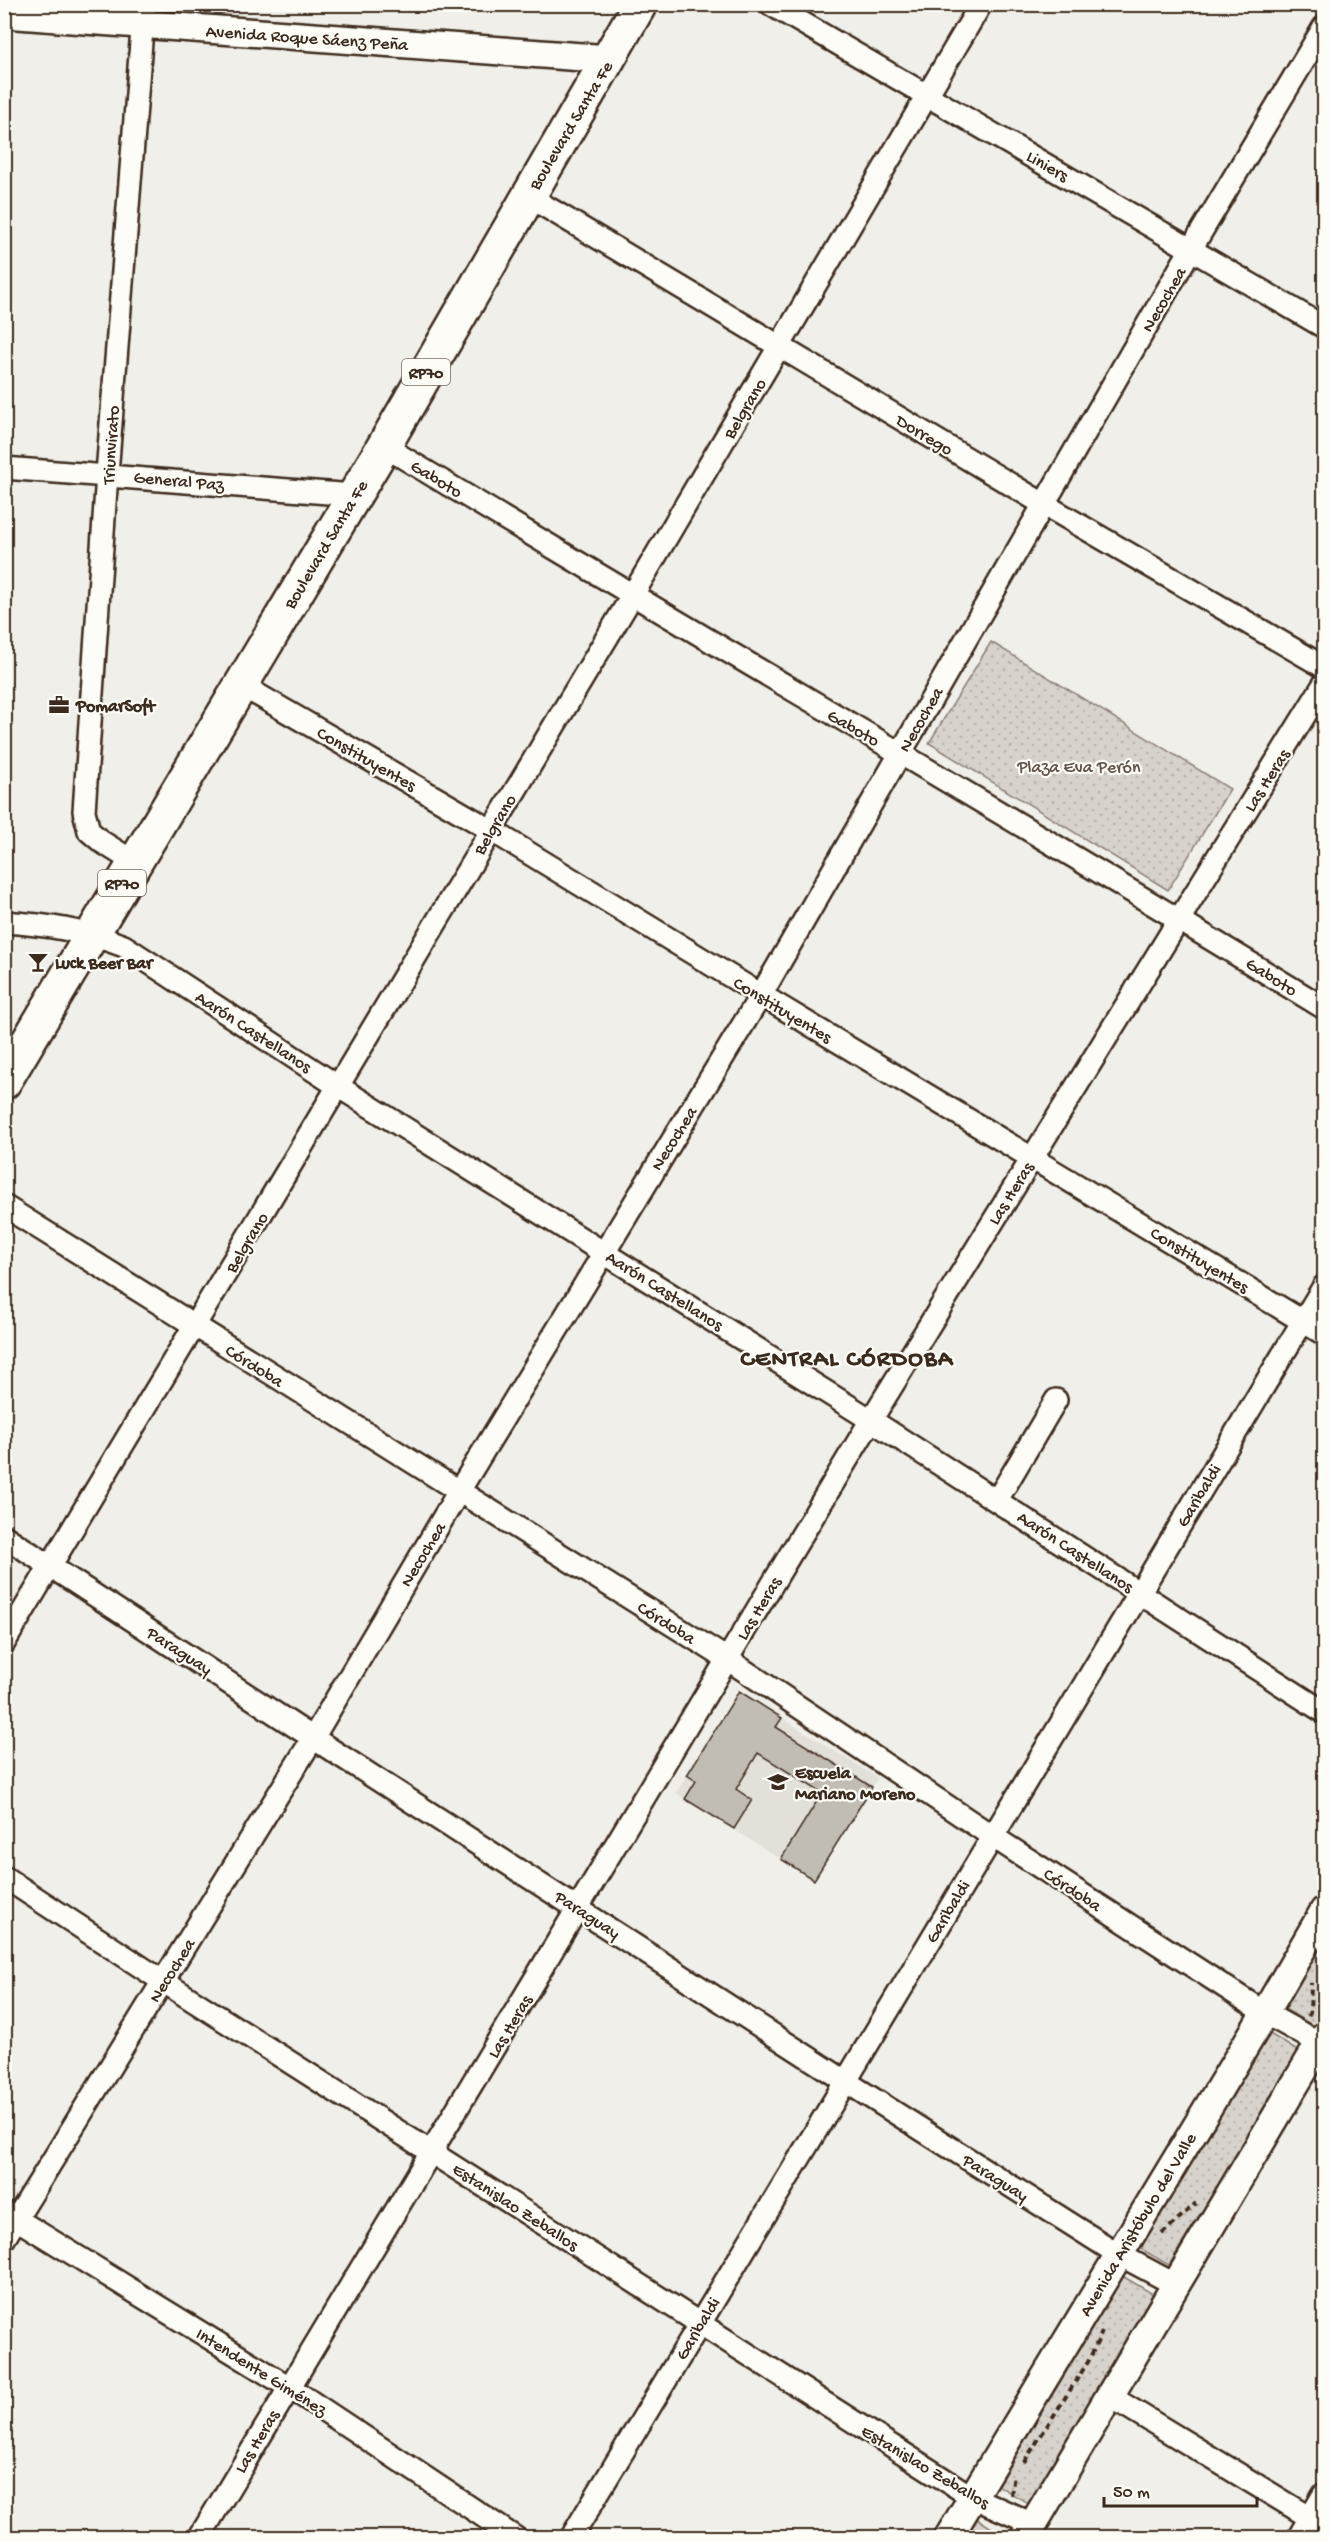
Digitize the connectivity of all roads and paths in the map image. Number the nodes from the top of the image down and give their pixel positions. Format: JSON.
{"nodes":[{"id":1,"x":640,"y":4,"type":"edge"},
{"id":2,"x":770,"y":4,"type":"edge"},
{"id":3,"x":981,"y":4,"type":"edge"},
{"id":4,"x":4,"y":14,"type":"edge"},
{"id":5,"x":144,"y":15,"type":"edge"},
{"id":6,"x":1324,"y":27,"type":"edge"},
{"id":7,"x":609,"y":58,"type":"junction"},
{"id":8,"x":927,"y":95,"type":"junction"},
{"id":9,"x":528,"y":196,"type":"junction"},
{"id":10,"x":1191,"y":249,"type":"junction"},
{"id":11,"x":1324,"y":327,"type":"edge"},
{"id":12,"x":780,"y":347,"type":"junction"},
{"id":13,"x":384,"y":446,"type":"junction"},
{"id":14,"x":4,"y":468,"type":"edge"},
{"id":15,"x":107,"y":474,"type":"junction"},
{"id":16,"x":354,"y":495,"type":"junction"},
{"id":17,"x":1045,"y":505,"type":"junction"},
{"id":18,"x":632,"y":596,"type":"junction"},
{"id":19,"x":1324,"y":667,"type":"edge"},
{"id":20,"x":1324,"y":684,"type":"edge"},
{"id":21,"x":241,"y":685,"type":"junction"},
{"id":22,"x":900,"y":754,"type":"junction"},
{"id":23,"x":491,"y":830,"type":"junction"},
{"id":24,"x":134,"y":862,"type":"junction"},
{"id":25,"x":1179,"y":919,"type":"junction"},
{"id":26,"x":4,"y":922,"type":"edge"},
{"id":27,"x":93,"y":934,"type":"junction"},
{"id":28,"x":761,"y":995,"type":"junction"},
{"id":29,"x":1324,"y":1008,"type":"edge"},
{"id":30,"x":4,"y":1082,"type":"edge"},
{"id":31,"x":339,"y":1087,"type":"junction"},
{"id":32,"x":1032,"y":1158,"type":"junction"},
{"id":33,"x":4,"y":1206,"type":"edge"},
{"id":34,"x":604,"y":1252,"type":"junction"},
{"id":35,"x":1324,"y":1286,"type":"edge"},
{"id":36,"x":1304,"y":1321,"type":"junction"},
{"id":37,"x":195,"y":1328,"type":"junction"},
{"id":38,"x":1324,"y":1334,"type":"edge"},
{"id":39,"x":1056,"y":1400,"type":"dead end"},
{"id":40,"x":871,"y":1420,"type":"junction"},
{"id":41,"x":459,"y":1491,"type":"junction"},
{"id":42,"x":997,"y":1500,"type":"junction"},
{"id":43,"x":4,"y":1536,"type":"edge"},
{"id":44,"x":52,"y":1565,"type":"junction"},
{"id":45,"x":1139,"y":1591,"type":"junction"},
{"id":46,"x":4,"y":1643,"type":"edge"},
{"id":47,"x":727,"y":1659,"type":"junction"},
{"id":48,"x":1324,"y":1712,"type":"edge"},
{"id":49,"x":313,"y":1738,"type":"junction"},
{"id":50,"x":992,"y":1836,"type":"junction"},
{"id":51,"x":4,"y":1876,"type":"edge"},
{"id":52,"x":579,"y":1908,"type":"junction"},
{"id":53,"x":1324,"y":1911,"type":"edge"},
{"id":54,"x":1315,"y":1976,"type":"dead end"},
{"id":55,"x":164,"y":1982,"type":"junction"},
{"id":56,"x":1265,"y":2013,"type":"junction"},
{"id":57,"x":1317,"y":2039,"type":"edge"},
{"id":58,"x":844,"y":2081,"type":"junction"},
{"id":59,"x":432,"y":2152,"type":"junction"},
{"id":60,"x":1200,"y":2199,"type":"dead end"},
{"id":61,"x":10,"y":2215,"type":"edge"},
{"id":62,"x":4,"y":2239,"type":"edge"},
{"id":63,"x":1130,"y":2260,"type":"junction"},
{"id":64,"x":1176,"y":2285,"type":"junction"},
{"id":65,"x":699,"y":2325,"type":"junction"},
{"id":66,"x":1105,"y":2326,"type":"dead end"},
{"id":67,"x":289,"y":2386,"type":"junction"},
{"id":68,"x":1108,"y":2395,"type":"junction"},
{"id":69,"x":1324,"y":2494,"type":"edge"},
{"id":70,"x":972,"y":2497,"type":"junction"},
{"id":71,"x":1008,"y":2513,"type":"junction"},
{"id":72,"x":1318,"y":2522,"type":"edge"},
{"id":73,"x":1029,"y":2531,"type":"edge"},
{"id":74,"x":199,"y":2538,"type":"edge"},
{"id":75,"x":516,"y":2538,"type":"edge"},
{"id":76,"x":571,"y":2538,"type":"edge"},
{"id":77,"x":948,"y":2538,"type":"edge"},
{"id":78,"x":1298,"y":2538,"type":"edge"}],
"edges":[{"from":1,"to":7,"type":"main road","name":"Boulevard Santa Fe","number":"RP70"},
{"from":2,"to":8,"type":"street","name":"Liniers"},
{"from":3,"to":8,"type":"street","name":"Belgrano"},
{"from":4,"to":5,"type":"street","name":"Avenida Roque Sáenz Peña"},
{"from":5,"to":7,"type":"street","name":"Avenida Roque Sáenz Peña"},
{"from":5,"to":15,"type":"street","name":"Triunvirato"},
{"from":6,"to":10,"type":"street","name":"Necochea"},
{"from":7,"to":9,"type":"main road","name":"Boulevard Santa Fe","number":"RP70"},
{"from":8,"to":10,"type":"street","name":"Liniers"},
{"from":8,"to":12,"type":"street","name":"Belgrano"},
{"from":9,"to":12,"type":"street","name":"Dorrego"},
{"from":9,"to":13,"type":"main road","name":"Boulevard Santa Fe","number":"RP70"},
{"from":10,"to":11,"type":"street","name":"Liniers"},
{"from":10,"to":17,"type":"street","name":"Necochea"},
{"from":12,"to":17,"type":"street","name":"Dorrego"},
{"from":12,"to":18,"type":"street","name":"Belgrano"},
{"from":13,"to":16,"type":"main road","name":"Boulevard Santa Fe","number":"RP70"},
{"from":13,"to":18,"type":"street","name":"Gaboto"},
{"from":14,"to":15,"type":"street","name":"General Paz"},
{"from":15,"to":16,"type":"street","name":"General Paz"},
{"from":15,"to":24,"type":"street","name":"Triunvirato"},
{"from":16,"to":21,"type":"main road","name":"Boulevard Santa Fe","number":"RP70"},
{"from":17,"to":19,"type":"street","name":"Dorrego"},
{"from":17,"to":22,"type":"street","name":"Necochea"},
{"from":18,"to":22,"type":"street","name":"Gaboto"},
{"from":18,"to":23,"type":"street","name":"Belgrano"},
{"from":20,"to":25,"type":"street","name":"Las Heras"},
{"from":21,"to":23,"type":"street","name":"Constituyentes"},
{"from":21,"to":24,"type":"main road","name":"Boulevard Santa Fe","number":"RP70"},
{"from":22,"to":25,"type":"street","name":"Gaboto"},
{"from":22,"to":28,"type":"street","name":"Necochea"},
{"from":23,"to":28,"type":"street","name":"Constituyentes"},
{"from":23,"to":31,"type":"street","name":"Belgrano"},
{"from":24,"to":27,"type":"main road","name":"Boulevard Santa Fe","number":"RP70"},
{"from":25,"to":29,"type":"street","name":"Gaboto"},
{"from":25,"to":32,"type":"street","name":"Las Heras"},
{"from":26,"to":27,"type":"street","name":"Aarón Castellanos"},
{"from":27,"to":30,"type":"main road","name":"Boulevard Santa Fe","number":"RP70"},
{"from":27,"to":31,"type":"street","name":"Aarón Castellanos"},
{"from":28,"to":32,"type":"street","name":"Constituyentes"},
{"from":28,"to":34,"type":"street","name":"Necochea"},
{"from":31,"to":34,"type":"street","name":"Aarón Castellanos"},
{"from":31,"to":37,"type":"street","name":"Belgrano"},
{"from":32,"to":36,"type":"street","name":"Constituyentes"},
{"from":32,"to":40,"type":"street","name":"Las Heras"},
{"from":33,"to":37,"type":"street","name":"Córdoba"},
{"from":34,"to":40,"type":"street","name":"Aarón Castellanos"},
{"from":34,"to":41,"type":"street","name":"Necochea"},
{"from":35,"to":36,"type":"street","name":"Garibaldi"},
{"from":36,"to":38,"type":"street","name":"Constituyentes"},
{"from":36,"to":45,"type":"street","name":"Garibaldi"},
{"from":37,"to":41,"type":"street","name":"Córdoba"},
{"from":37,"to":44,"type":"street","name":"Belgrano"},
{"from":39,"to":42,"type":"street"},
{"from":40,"to":42,"type":"street","name":"Aarón Castellanos"},
{"from":40,"to":47,"type":"street","name":"Las Heras"},
{"from":41,"to":47,"type":"street","name":"Córdoba"},
{"from":41,"to":49,"type":"street","name":"Necochea"},
{"from":42,"to":45,"type":"street","name":"Aarón Castellanos"},
{"from":43,"to":44,"type":"street","name":"Paraguay"},
{"from":44,"to":46,"type":"street","name":"Belgrano"},
{"from":44,"to":49,"type":"street","name":"Paraguay"},
{"from":45,"to":48,"type":"street","name":"Aarón Castellanos"},
{"from":45,"to":50,"type":"street","name":"Garibaldi"},
{"from":47,"to":50,"type":"street","name":"Córdoba"},
{"from":47,"to":52,"type":"street","name":"Las Heras"},
{"from":49,"to":52,"type":"street","name":"Paraguay"},
{"from":49,"to":55,"type":"street","name":"Necochea"},
{"from":50,"to":56,"type":"street","name":"Córdoba"},
{"from":50,"to":58,"type":"street","name":"Garibaldi"},
{"from":51,"to":55,"type":"street","name":"Estanislao Zeballos"},
{"from":52,"to":58,"type":"street","name":"Paraguay"},
{"from":52,"to":59,"type":"street","name":"Las Heras"},
{"from":53,"to":56,"type":"street","name":"Avenida Aristóbulo del Valle"},
{"from":54,"to":57,"type":"path"},
{"from":55,"to":59,"type":"street","name":"Estanislao Zeballos"},
{"from":55,"to":61,"type":"street","name":"Necochea"},
{"from":56,"to":57,"type":"street","name":"Córdoba"},
{"from":56,"to":63,"type":"street","name":"Avenida Aristóbulo del Valle"},
{"from":57,"to":64,"type":"street"},
{"from":58,"to":63,"type":"street","name":"Paraguay"},
{"from":58,"to":65,"type":"street","name":"Garibaldi"},
{"from":59,"to":65,"type":"street","name":"Estanislao Zeballos"},
{"from":59,"to":67,"type":"street","name":"Las Heras"},
{"from":60,"to":63,"type":"path"},
{"from":61,"to":62,"type":"street","name":"Necochea"},
{"from":61,"to":67,"type":"street","name":"Intendente Giménez"},
{"from":63,"to":64,"type":"street","name":"Paraguay"},
{"from":63,"to":70,"type":"street","name":"Avenida Aristóbulo del Valle"},
{"from":64,"to":68,"type":"street"},
{"from":65,"to":70,"type":"street","name":"Estanislao Zeballos"},
{"from":65,"to":76,"type":"street","name":"Garibaldi"},
{"from":66,"to":71,"type":"path"},
{"from":67,"to":74,"type":"street","name":"Las Heras"},
{"from":67,"to":75,"type":"street","name":"Intendente Giménez"},
{"from":68,"to":72,"type":"street"},
{"from":68,"to":73,"type":"street"},
{"from":69,"to":72,"type":"street"},
{"from":70,"to":71,"type":"street","name":"Estanislao Zeballos"},
{"from":70,"to":77,"type":"street","name":"Avenida Aristóbulo del Valle"},
{"from":71,"to":73,"type":"street","name":"Estanislao Zeballos"},
{"from":72,"to":78,"type":"street"}]}
